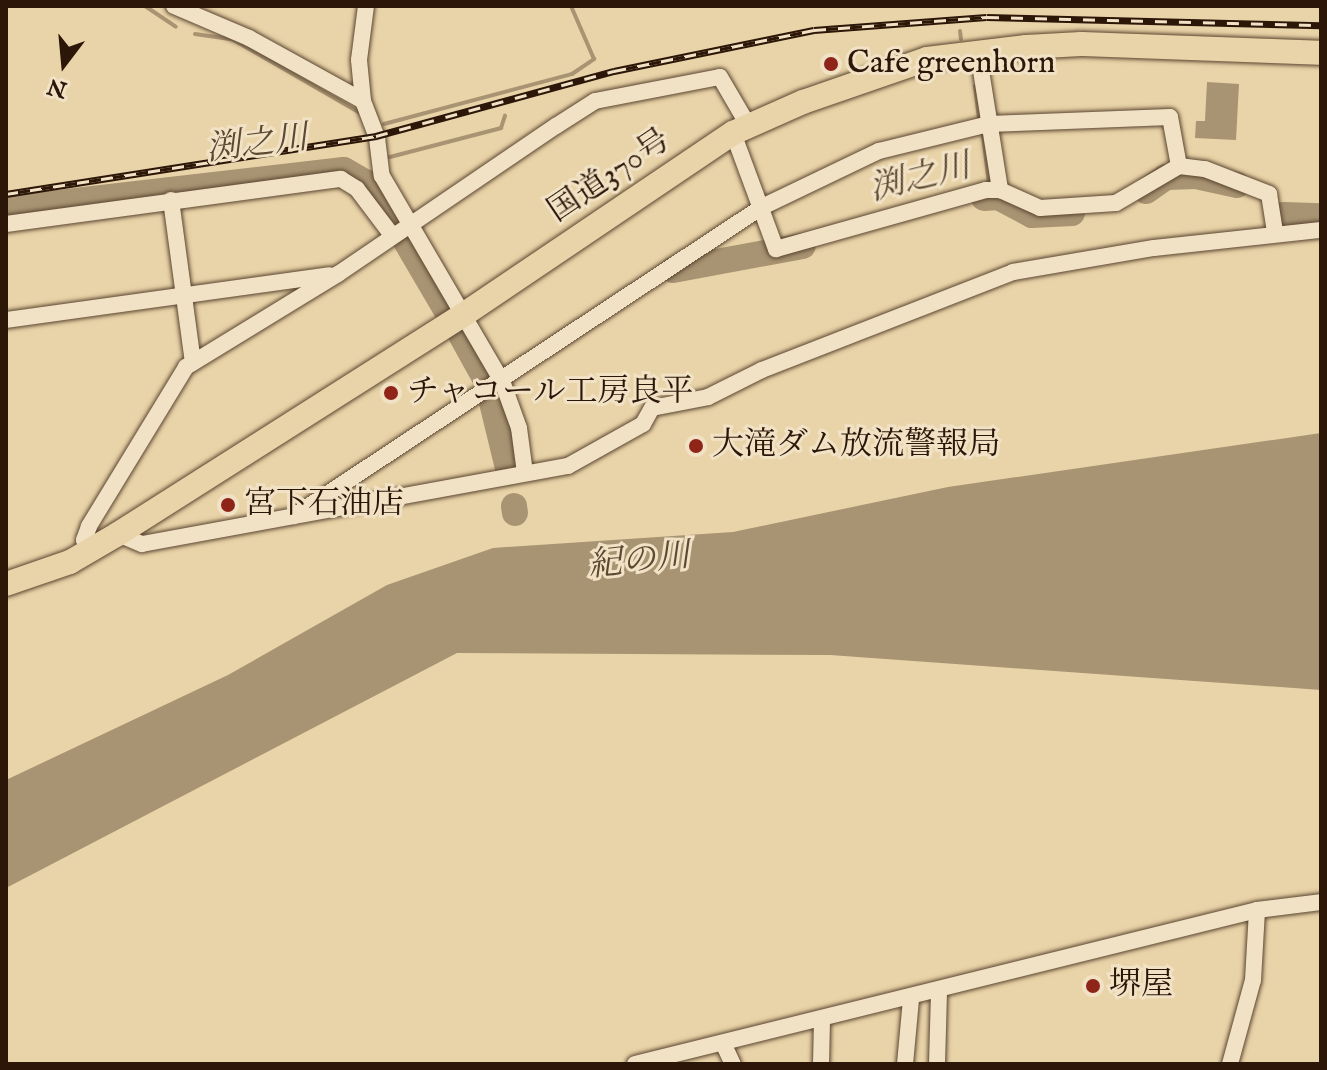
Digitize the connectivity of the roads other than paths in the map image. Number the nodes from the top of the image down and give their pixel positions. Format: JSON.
{"nodes":[{"id":1,"x":174,"y":6,"type":"edge"},
{"id":2,"x":366,"y":6,"type":"edge"},
{"id":3,"x":978,"y":52,"type":"junction"},
{"id":4,"x":1321,"y":53,"type":"edge"},
{"id":5,"x":363,"y":101,"type":"junction"},
{"id":6,"x":989,"y":124,"type":"junction"},
{"id":7,"x":740,"y":129,"type":"junction"},
{"id":8,"x":1179,"y":166,"type":"junction"},
{"id":9,"x":1000,"y":190,"type":"junction"},
{"id":10,"x":171,"y":200,"type":"junction"},
{"id":11,"x":762,"y":207,"type":"junction"},
{"id":12,"x":6,"y":224,"type":"edge"},
{"id":13,"x":401,"y":228,"type":"junction"},
{"id":14,"x":1321,"y":230,"type":"edge"},
{"id":15,"x":1275,"y":232,"type":"junction"},
{"id":16,"x":338,"y":274,"type":"junction"},
{"id":17,"x":183,"y":295,"type":"junction"},
{"id":18,"x":463,"y":315,"type":"junction"},
{"id":19,"x":6,"y":320,"type":"edge"},
{"id":20,"x":193,"y":362,"type":"junction"},
{"id":21,"x":493,"y":387,"type":"junction"},
{"id":22,"x":525,"y":473,"type":"junction"},
{"id":23,"x":294,"y":516,"type":"junction"},
{"id":24,"x":118,"y":534,"type":"junction"},
{"id":25,"x":91,"y":550,"type":"junction"},
{"id":26,"x":6,"y":584,"type":"edge"},
{"id":27,"x":1321,"y":902,"type":"edge"},
{"id":28,"x":1257,"y":910,"type":"junction"},
{"id":29,"x":939,"y":992,"type":"junction"},
{"id":30,"x":911,"y":999,"type":"junction"},
{"id":31,"x":822,"y":1020,"type":"junction"},
{"id":32,"x":723,"y":1043,"type":"junction"},
{"id":33,"x":635,"y":1064,"type":"edge"},
{"id":34,"x":733,"y":1064,"type":"edge"},
{"id":35,"x":821,"y":1064,"type":"edge"},
{"id":36,"x":905,"y":1064,"type":"edge"},
{"id":37,"x":937,"y":1064,"type":"edge"},
{"id":38,"x":1230,"y":1064,"type":"edge"}],
"edges":[{"from":1,"to":5,"type":"street"},
{"from":2,"to":5,"type":"street"},
{"from":3,"to":4,"type":"highway","name":"国道370号"},
{"from":3,"to":6,"type":"street"},
{"from":3,"to":7,"type":"highway","name":"国道370号"},
{"from":5,"to":13,"type":"street"},
{"from":6,"to":8,"type":"street"},
{"from":6,"to":9,"type":"street"},
{"from":6,"to":11,"type":"street"},
{"from":7,"to":11,"type":"street"},
{"from":7,"to":13,"type":"street"},
{"from":7,"to":18,"type":"highway","name":"国道370号"},
{"from":8,"to":9,"type":"street"},
{"from":8,"to":15,"type":"street"},
{"from":9,"to":11,"type":"street"},
{"from":10,"to":12,"type":"street"},
{"from":10,"to":13,"type":"street"},
{"from":10,"to":17,"type":"street"},
{"from":11,"to":21,"type":"street"},
{"from":13,"to":16,"type":"street"},
{"from":13,"to":18,"type":"street"},
{"from":14,"to":15,"type":"street"},
{"from":15,"to":22,"type":"street"},
{"from":16,"to":17,"type":"street"},
{"from":16,"to":20,"type":"street"},
{"from":17,"to":19,"type":"street"},
{"from":17,"to":20,"type":"street"},
{"from":18,"to":21,"type":"street"},
{"from":18,"to":24,"type":"highway","name":"国道370号"},
{"from":20,"to":25,"type":"street"},
{"from":21,"to":22,"type":"street"},
{"from":21,"to":23,"type":"street"},
{"from":22,"to":23,"type":"street"},
{"from":23,"to":24,"type":"street"},
{"from":24,"to":25,"type":"highway","name":"国道370号"},
{"from":25,"to":26,"type":"highway","name":"国道370号"},
{"from":27,"to":28,"type":"street"},
{"from":28,"to":29,"type":"street"},
{"from":28,"to":38,"type":"street"},
{"from":29,"to":30,"type":"street"},
{"from":29,"to":37,"type":"street"},
{"from":30,"to":31,"type":"street"},
{"from":30,"to":36,"type":"street"},
{"from":31,"to":32,"type":"street"},
{"from":31,"to":35,"type":"street"},
{"from":32,"to":33,"type":"street"},
{"from":32,"to":34,"type":"street"}]}
